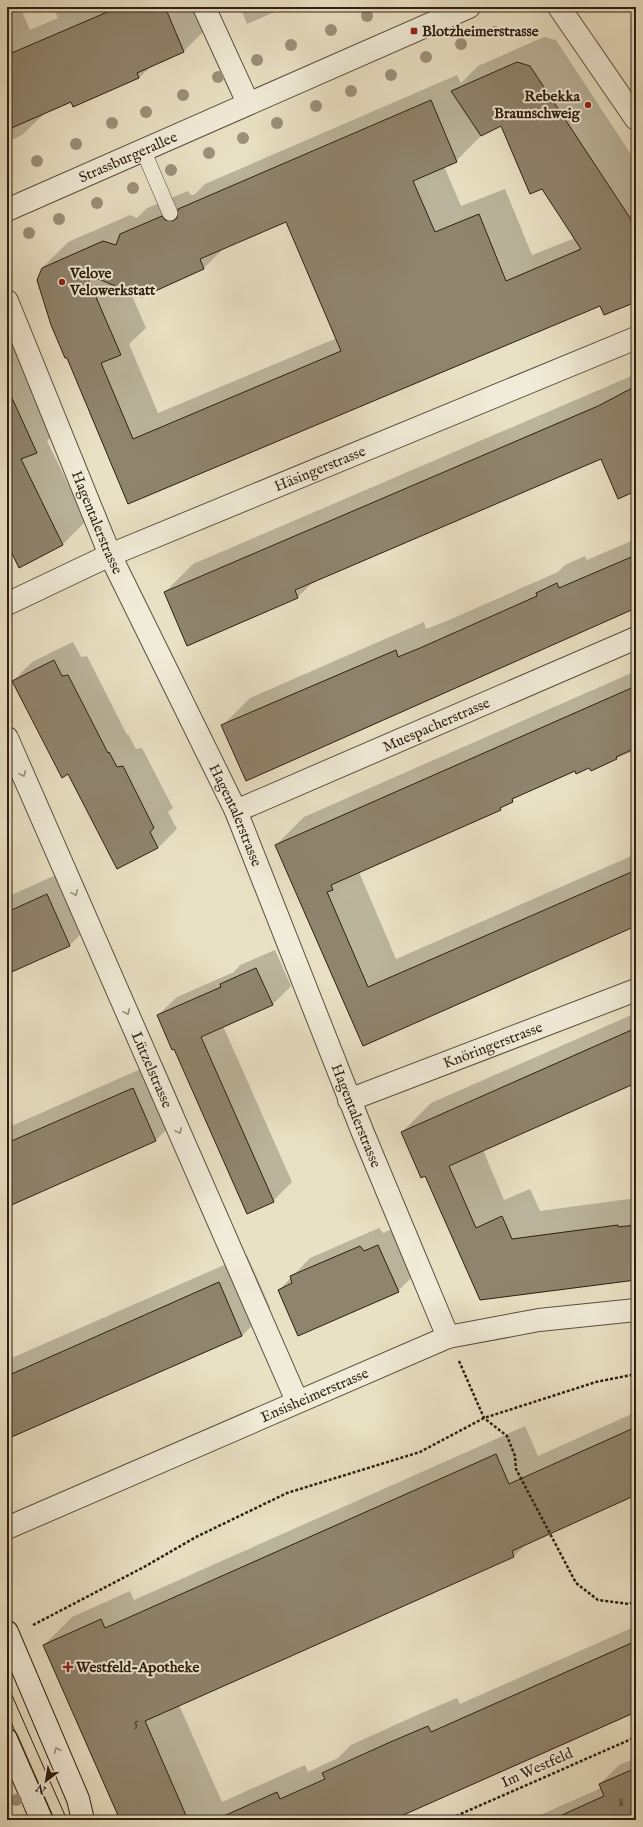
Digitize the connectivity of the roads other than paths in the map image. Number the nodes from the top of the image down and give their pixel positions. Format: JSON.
{"nodes":[{"id":1,"x":204,"y":7,"type":"edge"},
{"id":2,"x":469,"y":7,"type":"edge"},
{"id":3,"x":558,"y":7,"type":"edge"},
{"id":4,"x":248,"y":103,"type":"junction"},
{"id":5,"x":636,"y":119,"type":"edge"},
{"id":6,"x":143,"y":150,"type":"junction"},
{"id":7,"x":7,"y":210,"type":"edge"},
{"id":8,"x":170,"y":213,"type":"dead end"},
{"id":9,"x":7,"y":301,"type":"edge"},
{"id":10,"x":636,"y":338,"type":"edge"},
{"id":11,"x":110,"y":555,"type":"junction"},
{"id":12,"x":7,"y":604,"type":"edge"},
{"id":13,"x":636,"y":638,"type":"edge"},
{"id":14,"x":7,"y":738,"type":"edge"},
{"id":15,"x":236,"y":811,"type":"junction"},
{"id":16,"x":636,"y":990,"type":"edge"},
{"id":17,"x":349,"y":1100,"type":"junction"},
{"id":18,"x":636,"y":1310,"type":"edge"},
{"id":19,"x":448,"y":1337,"type":"junction"},
{"id":20,"x":297,"y":1401,"type":"junction"},
{"id":21,"x":7,"y":1528,"type":"edge"},
{"id":22,"x":8,"y":1634,"type":"edge"},
{"id":23,"x":7,"y":1740,"type":"edge"},
{"id":24,"x":42,"y":1820,"type":"edge"},
{"id":25,"x":83,"y":1820,"type":"edge"}],
"edges":[{"from":1,"to":4,"type":"street"},
{"from":2,"to":4,"type":"street","name":"Strassburgerallee"},
{"from":3,"to":5,"type":"street"},
{"from":4,"to":6,"type":"street","name":"Strassburgerallee"},
{"from":6,"to":7,"type":"street","name":"Strassburgerallee"},
{"from":6,"to":8,"type":"lane"},
{"from":9,"to":11,"type":"street","name":"Hagentalerstrasse"},
{"from":10,"to":11,"type":"street","name":"Häsingerstrasse"},
{"from":11,"to":12,"type":"street","name":"Häsingerstrasse"},
{"from":11,"to":15,"type":"street","name":"Hagentalerstrasse"},
{"from":13,"to":15,"type":"street","name":"Muespacherstrasse"},
{"from":14,"to":20,"type":"street","name":"Lützelstrasse","one_way":true},
{"from":15,"to":17,"type":"street","name":"Hagentalerstrasse"},
{"from":16,"to":17,"type":"street","name":"Knöringerstrasse"},
{"from":17,"to":19,"type":"street","name":"Hagentalerstrasse"},
{"from":18,"to":19,"type":"street","name":"Ensisheimerstrasse"},
{"from":19,"to":20,"type":"street","name":"Ensisheimerstrasse"},
{"from":20,"to":21,"type":"street","name":"Ensisheimerstrasse"},
{"from":25,"to":22,"type":"street","one_way":true},
{"from":23,"to":24,"type":"street"}]}
